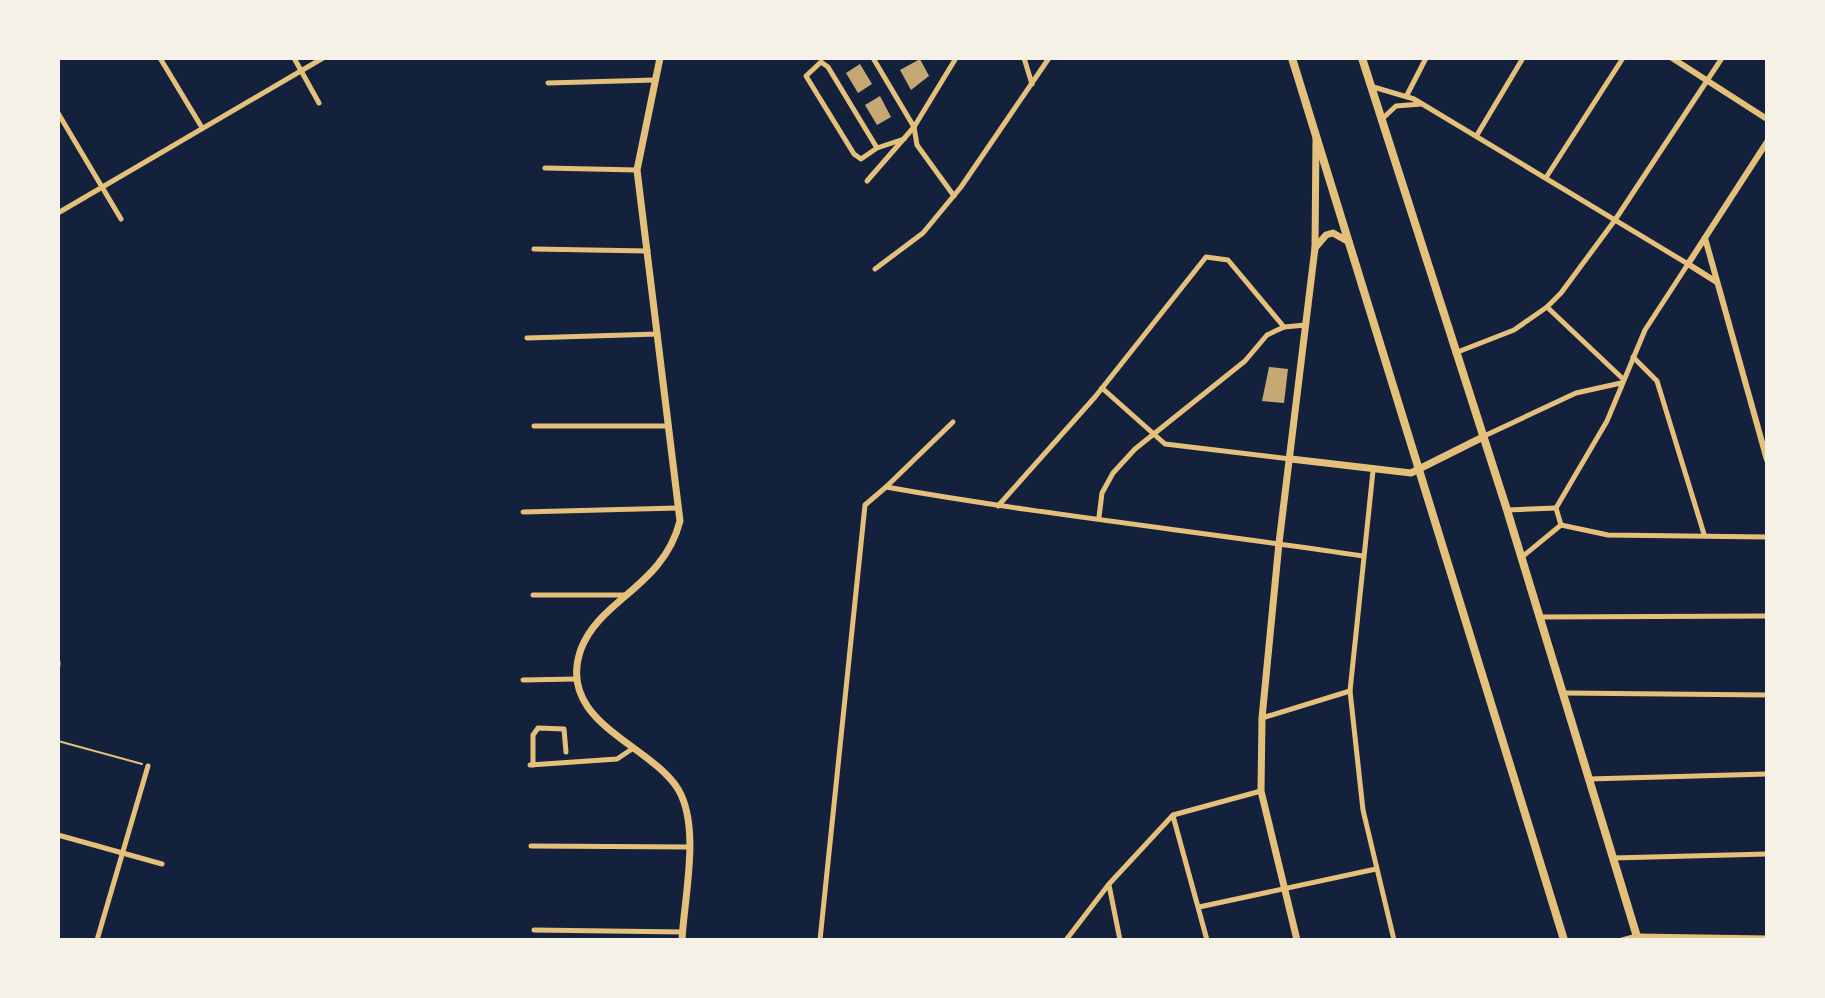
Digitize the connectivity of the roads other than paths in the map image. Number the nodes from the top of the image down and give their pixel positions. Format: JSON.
{"nodes":[{"id":1,"x":160,"y":58,"type":"edge"},
{"id":2,"x":294,"y":58,"type":"edge"},
{"id":3,"x":323,"y":58,"type":"edge"},
{"id":4,"x":660,"y":58,"type":"edge"},
{"id":5,"x":873,"y":58,"type":"edge"},
{"id":6,"x":956,"y":58,"type":"edge"},
{"id":7,"x":1024,"y":58,"type":"edge"},
{"id":8,"x":1049,"y":58,"type":"edge"},
{"id":9,"x":1292,"y":58,"type":"edge"},
{"id":10,"x":1362,"y":58,"type":"edge"},
{"id":11,"x":1426,"y":58,"type":"edge"},
{"id":12,"x":1523,"y":58,"type":"edge"},
{"id":13,"x":1623,"y":58,"type":"edge"},
{"id":14,"x":1672,"y":58,"type":"edge"},
{"id":15,"x":1722,"y":58,"type":"edge"},
{"id":16,"x":301,"y":70,"type":"junction"},
{"id":17,"x":655,"y":80,"type":"junction"},
{"id":18,"x":1708,"y":80,"type":"junction"},
{"id":19,"x":548,"y":83,"type":"dead end"},
{"id":20,"x":1032,"y":85,"type":"junction"},
{"id":21,"x":1370,"y":86,"type":"junction"},
{"id":22,"x":1407,"y":95,"type":"junction"},
{"id":23,"x":319,"y":103,"type":"dead end"},
{"id":24,"x":1422,"y":104,"type":"junction"},
{"id":25,"x":58,"y":113,"type":"edge"},
{"id":26,"x":1382,"y":119,"type":"junction"},
{"id":27,"x":1767,"y":119,"type":"edge"},
{"id":28,"x":65,"y":124,"type":"junction"},
{"id":29,"x":201,"y":126,"type":"junction"},
{"id":30,"x":914,"y":127,"type":"junction"},
{"id":31,"x":58,"y":128,"type":"edge"},
{"id":32,"x":1477,"y":135,"type":"junction"},
{"id":33,"x":904,"y":139,"type":"junction"},
{"id":34,"x":1316,"y":139,"type":"junction"},
{"id":35,"x":1767,"y":142,"type":"edge"},
{"id":36,"x":877,"y":148,"type":"junction"},
{"id":37,"x":545,"y":168,"type":"dead end"},
{"id":38,"x":637,"y":170,"type":"junction"},
{"id":39,"x":1547,"y":176,"type":"junction"},
{"id":40,"x":867,"y":181,"type":"dead end"},
{"id":41,"x":101,"y":187,"type":"junction"},
{"id":42,"x":954,"y":196,"type":"junction"},
{"id":43,"x":58,"y":213,"type":"edge"},
{"id":44,"x":121,"y":219,"type":"dead end"},
{"id":45,"x":1615,"y":220,"type":"junction"},
{"id":46,"x":1705,"y":238,"type":"junction"},
{"id":47,"x":1349,"y":242,"type":"junction"},
{"id":48,"x":1315,"y":248,"type":"junction"},
{"id":49,"x":534,"y":249,"type":"dead end"},
{"id":50,"x":649,"y":251,"type":"junction"},
{"id":51,"x":1688,"y":264,"type":"junction"},
{"id":52,"x":875,"y":269,"type":"dead end"},
{"id":53,"x":1715,"y":281,"type":"junction"},
{"id":54,"x":1547,"y":307,"type":"junction"},
{"id":55,"x":1307,"y":325,"type":"junction"},
{"id":56,"x":1284,"y":327,"type":"junction"},
{"id":57,"x":659,"y":334,"type":"junction"},
{"id":58,"x":527,"y":338,"type":"dead end"},
{"id":59,"x":1454,"y":353,"type":"junction"},
{"id":60,"x":1633,"y":357,"type":"junction"},
{"id":61,"x":1622,"y":380,"type":"junction"},
{"id":62,"x":1102,"y":388,"type":"junction"},
{"id":63,"x":953,"y":422,"type":"dead end"},
{"id":64,"x":534,"y":426,"type":"dead end"},
{"id":65,"x":670,"y":426,"type":"junction"},
{"id":66,"x":1154,"y":433,"type":"junction"},
{"id":67,"x":1481,"y":438,"type":"junction"},
{"id":68,"x":1291,"y":459,"type":"junction"},
{"id":69,"x":1767,"y":460,"type":"edge"},
{"id":70,"x":1421,"y":470,"type":"junction"},
{"id":71,"x":1373,"y":471,"type":"junction"},
{"id":72,"x":886,"y":487,"type":"junction"},
{"id":73,"x":998,"y":507,"type":"junction"},
{"id":74,"x":678,"y":508,"type":"junction"},
{"id":75,"x":1556,"y":508,"type":"junction"},
{"id":76,"x":1507,"y":510,"type":"junction"},
{"id":77,"x":523,"y":512,"type":"dead end"},
{"id":78,"x":1099,"y":517,"type":"junction"},
{"id":79,"x":1561,"y":525,"type":"junction"},
{"id":80,"x":1704,"y":534,"type":"junction"},
{"id":81,"x":1767,"y":537,"type":"edge"},
{"id":82,"x":1279,"y":543,"type":"junction"},
{"id":83,"x":1363,"y":556,"type":"junction"},
{"id":84,"x":1522,"y":557,"type":"junction"},
{"id":85,"x":533,"y":595,"type":"dead end"},
{"id":86,"x":628,"y":595,"type":"junction"},
{"id":87,"x":1767,"y":616,"type":"edge"},
{"id":88,"x":1538,"y":617,"type":"junction"},
{"id":89,"x":576,"y":679,"type":"junction"},
{"id":90,"x":523,"y":680,"type":"dead end"},
{"id":91,"x":1350,"y":691,"type":"junction"},
{"id":92,"x":1562,"y":693,"type":"junction"},
{"id":93,"x":1767,"y":695,"type":"edge"},
{"id":94,"x":1262,"y":718,"type":"junction"},
{"id":95,"x":632,"y":749,"type":"junction"},
{"id":96,"x":566,"y":752,"type":"dead end"},
{"id":97,"x":148,"y":766,"type":"road end"},
{"id":98,"x":1767,"y":774,"type":"edge"},
{"id":99,"x":1589,"y":779,"type":"junction"},
{"id":100,"x":1261,"y":791,"type":"junction"},
{"id":101,"x":1173,"y":815,"type":"junction"},
{"id":102,"x":58,"y":835,"type":"edge"},
{"id":103,"x":531,"y":846,"type":"dead end"},
{"id":104,"x":690,"y":847,"type":"junction"},
{"id":105,"x":122,"y":853,"type":"junction"},
{"id":106,"x":1767,"y":854,"type":"edge"},
{"id":107,"x":1613,"y":858,"type":"junction"},
{"id":108,"x":162,"y":864,"type":"dead end"},
{"id":109,"x":1376,"y":869,"type":"junction"},
{"id":110,"x":1109,"y":884,"type":"junction"},
{"id":111,"x":1284,"y":887,"type":"junction"},
{"id":112,"x":1199,"y":907,"type":"junction"},
{"id":113,"x":534,"y":930,"type":"dead end"},
{"id":114,"x":682,"y":936,"type":"edge"},
{"id":115,"x":1637,"y":938,"type":"edge"},
{"id":116,"x":1767,"y":938,"type":"edge"},
{"id":117,"x":97,"y":940,"type":"edge"},
{"id":118,"x":820,"y":940,"type":"edge"},
{"id":119,"x":1066,"y":940,"type":"edge"},
{"id":120,"x":1120,"y":940,"type":"edge"},
{"id":121,"x":1207,"y":940,"type":"edge"},
{"id":122,"x":1297,"y":940,"type":"edge"},
{"id":123,"x":1394,"y":940,"type":"edge"},
{"id":124,"x":1564,"y":940,"type":"edge"},
{"id":125,"x":1622,"y":940,"type":"edge"}],
"edges":[{"from":1,"to":29,"type":"street"},
{"from":2,"to":16,"type":"street"},
{"from":3,"to":16,"type":"street"},
{"from":4,"to":17,"type":"main road"},
{"from":5,"to":30,"type":"street"},
{"from":6,"to":30,"type":"street"},
{"from":7,"to":20,"type":"street"},
{"from":8,"to":20,"type":"street"},
{"from":9,"to":34,"type":"main road"},
{"from":10,"to":21,"type":"main road"},
{"from":11,"to":22,"type":"street"},
{"from":12,"to":32,"type":"street"},
{"from":13,"to":39,"type":"street"},
{"from":14,"to":18,"type":"street"},
{"from":15,"to":18,"type":"street"},
{"from":16,"to":23,"type":"street"},
{"from":16,"to":29,"type":"street"},
{"from":17,"to":19,"type":"street"},
{"from":17,"to":38,"type":"main road"},
{"from":18,"to":27,"type":"street"},
{"from":18,"to":45,"type":"street"},
{"from":20,"to":42,"type":"street"},
{"from":21,"to":22,"type":"street"},
{"from":21,"to":26,"type":"main road"},
{"from":22,"to":24,"type":"street"},
{"from":24,"to":26,"type":"street"},
{"from":24,"to":32,"type":"street"},
{"from":25,"to":28,"type":"street"},
{"from":26,"to":59,"type":"main road"},
{"from":28,"to":31,"type":"street"},
{"from":28,"to":41,"type":"street"},
{"from":29,"to":41,"type":"street"},
{"from":30,"to":33,"type":"street"},
{"from":30,"to":42,"type":"street"},
{"from":32,"to":39,"type":"street"},
{"from":33,"to":36,"type":"street"},
{"from":33,"to":40,"type":"street"},
{"from":34,"to":47,"type":"main road"},
{"from":34,"to":48,"type":"main road"},
{"from":35,"to":46,"type":"street"},
{"from":36,"to":36,"type":"street"},
{"from":37,"to":38,"type":"street"},
{"from":38,"to":50,"type":"main road"},
{"from":39,"to":45,"type":"street"},
{"from":41,"to":43,"type":"street"},
{"from":41,"to":44,"type":"street"},
{"from":42,"to":52,"type":"street"},
{"from":45,"to":51,"type":"street"},
{"from":45,"to":54,"type":"street"},
{"from":46,"to":51,"type":"street"},
{"from":46,"to":53,"type":"street"},
{"from":47,"to":48,"type":"main road"},
{"from":47,"to":70,"type":"main road"},
{"from":48,"to":55,"type":"main road"},
{"from":49,"to":50,"type":"street"},
{"from":50,"to":57,"type":"main road"},
{"from":51,"to":53,"type":"street"},
{"from":51,"to":60,"type":"street"},
{"from":53,"to":69,"type":"street"},
{"from":54,"to":59,"type":"street"},
{"from":54,"to":61,"type":"street"},
{"from":55,"to":56,"type":"street"},
{"from":55,"to":68,"type":"main road"},
{"from":56,"to":62,"type":"street"},
{"from":56,"to":66,"type":"street"},
{"from":57,"to":58,"type":"street"},
{"from":57,"to":65,"type":"main road"},
{"from":59,"to":67,"type":"main road"},
{"from":60,"to":61,"type":"street"},
{"from":60,"to":80,"type":"street"},
{"from":61,"to":67,"type":"street"},
{"from":61,"to":75,"type":"street"},
{"from":62,"to":66,"type":"street"},
{"from":62,"to":73,"type":"street"},
{"from":63,"to":72,"type":"street"},
{"from":64,"to":65,"type":"street"},
{"from":65,"to":74,"type":"main road"},
{"from":66,"to":68,"type":"street"},
{"from":66,"to":78,"type":"street"},
{"from":67,"to":70,"type":"main road"},
{"from":67,"to":76,"type":"main road"},
{"from":68,"to":71,"type":"main road"},
{"from":68,"to":82,"type":"main road"},
{"from":70,"to":71,"type":"main road"},
{"from":70,"to":124,"type":"main road"},
{"from":71,"to":83,"type":"street"},
{"from":72,"to":73,"type":"street"},
{"from":72,"to":118,"type":"street"},
{"from":73,"to":78,"type":"street"},
{"from":74,"to":77,"type":"street"},
{"from":74,"to":86,"type":"main road"},
{"from":75,"to":76,"type":"street"},
{"from":75,"to":79,"type":"street"},
{"from":76,"to":84,"type":"main road"},
{"from":78,"to":82,"type":"street"},
{"from":79,"to":80,"type":"street"},
{"from":79,"to":84,"type":"street"},
{"from":80,"to":81,"type":"street"},
{"from":82,"to":83,"type":"street"},
{"from":82,"to":94,"type":"main road"},
{"from":83,"to":91,"type":"street"},
{"from":84,"to":88,"type":"main road"},
{"from":85,"to":86,"type":"street"},
{"from":86,"to":89,"type":"main road"},
{"from":87,"to":88,"type":"street"},
{"from":88,"to":92,"type":"main road"},
{"from":89,"to":90,"type":"street"},
{"from":89,"to":95,"type":"main road"},
{"from":91,"to":94,"type":"street"},
{"from":91,"to":109,"type":"street"},
{"from":92,"to":93,"type":"street"},
{"from":92,"to":99,"type":"main road"},
{"from":94,"to":100,"type":"main road"},
{"from":95,"to":96,"type":"street"},
{"from":95,"to":104,"type":"main road"},
{"from":97,"to":105,"type":"street"},
{"from":98,"to":99,"type":"street"},
{"from":99,"to":107,"type":"main road"},
{"from":100,"to":101,"type":"street"},
{"from":100,"to":111,"type":"main road"},
{"from":101,"to":110,"type":"street"},
{"from":101,"to":112,"type":"street"},
{"from":102,"to":105,"type":"street"},
{"from":103,"to":104,"type":"street"},
{"from":104,"to":114,"type":"main road"},
{"from":105,"to":108,"type":"street"},
{"from":105,"to":117,"type":"street"},
{"from":106,"to":107,"type":"street"},
{"from":107,"to":115,"type":"main road"},
{"from":109,"to":111,"type":"street"},
{"from":109,"to":123,"type":"street"},
{"from":110,"to":119,"type":"street"},
{"from":110,"to":120,"type":"street"},
{"from":111,"to":112,"type":"street"},
{"from":111,"to":122,"type":"main road"},
{"from":112,"to":121,"type":"street"},
{"from":113,"to":114,"type":"street"},
{"from":115,"to":116,"type":"street"},
{"from":115,"to":125,"type":"street"}]}
